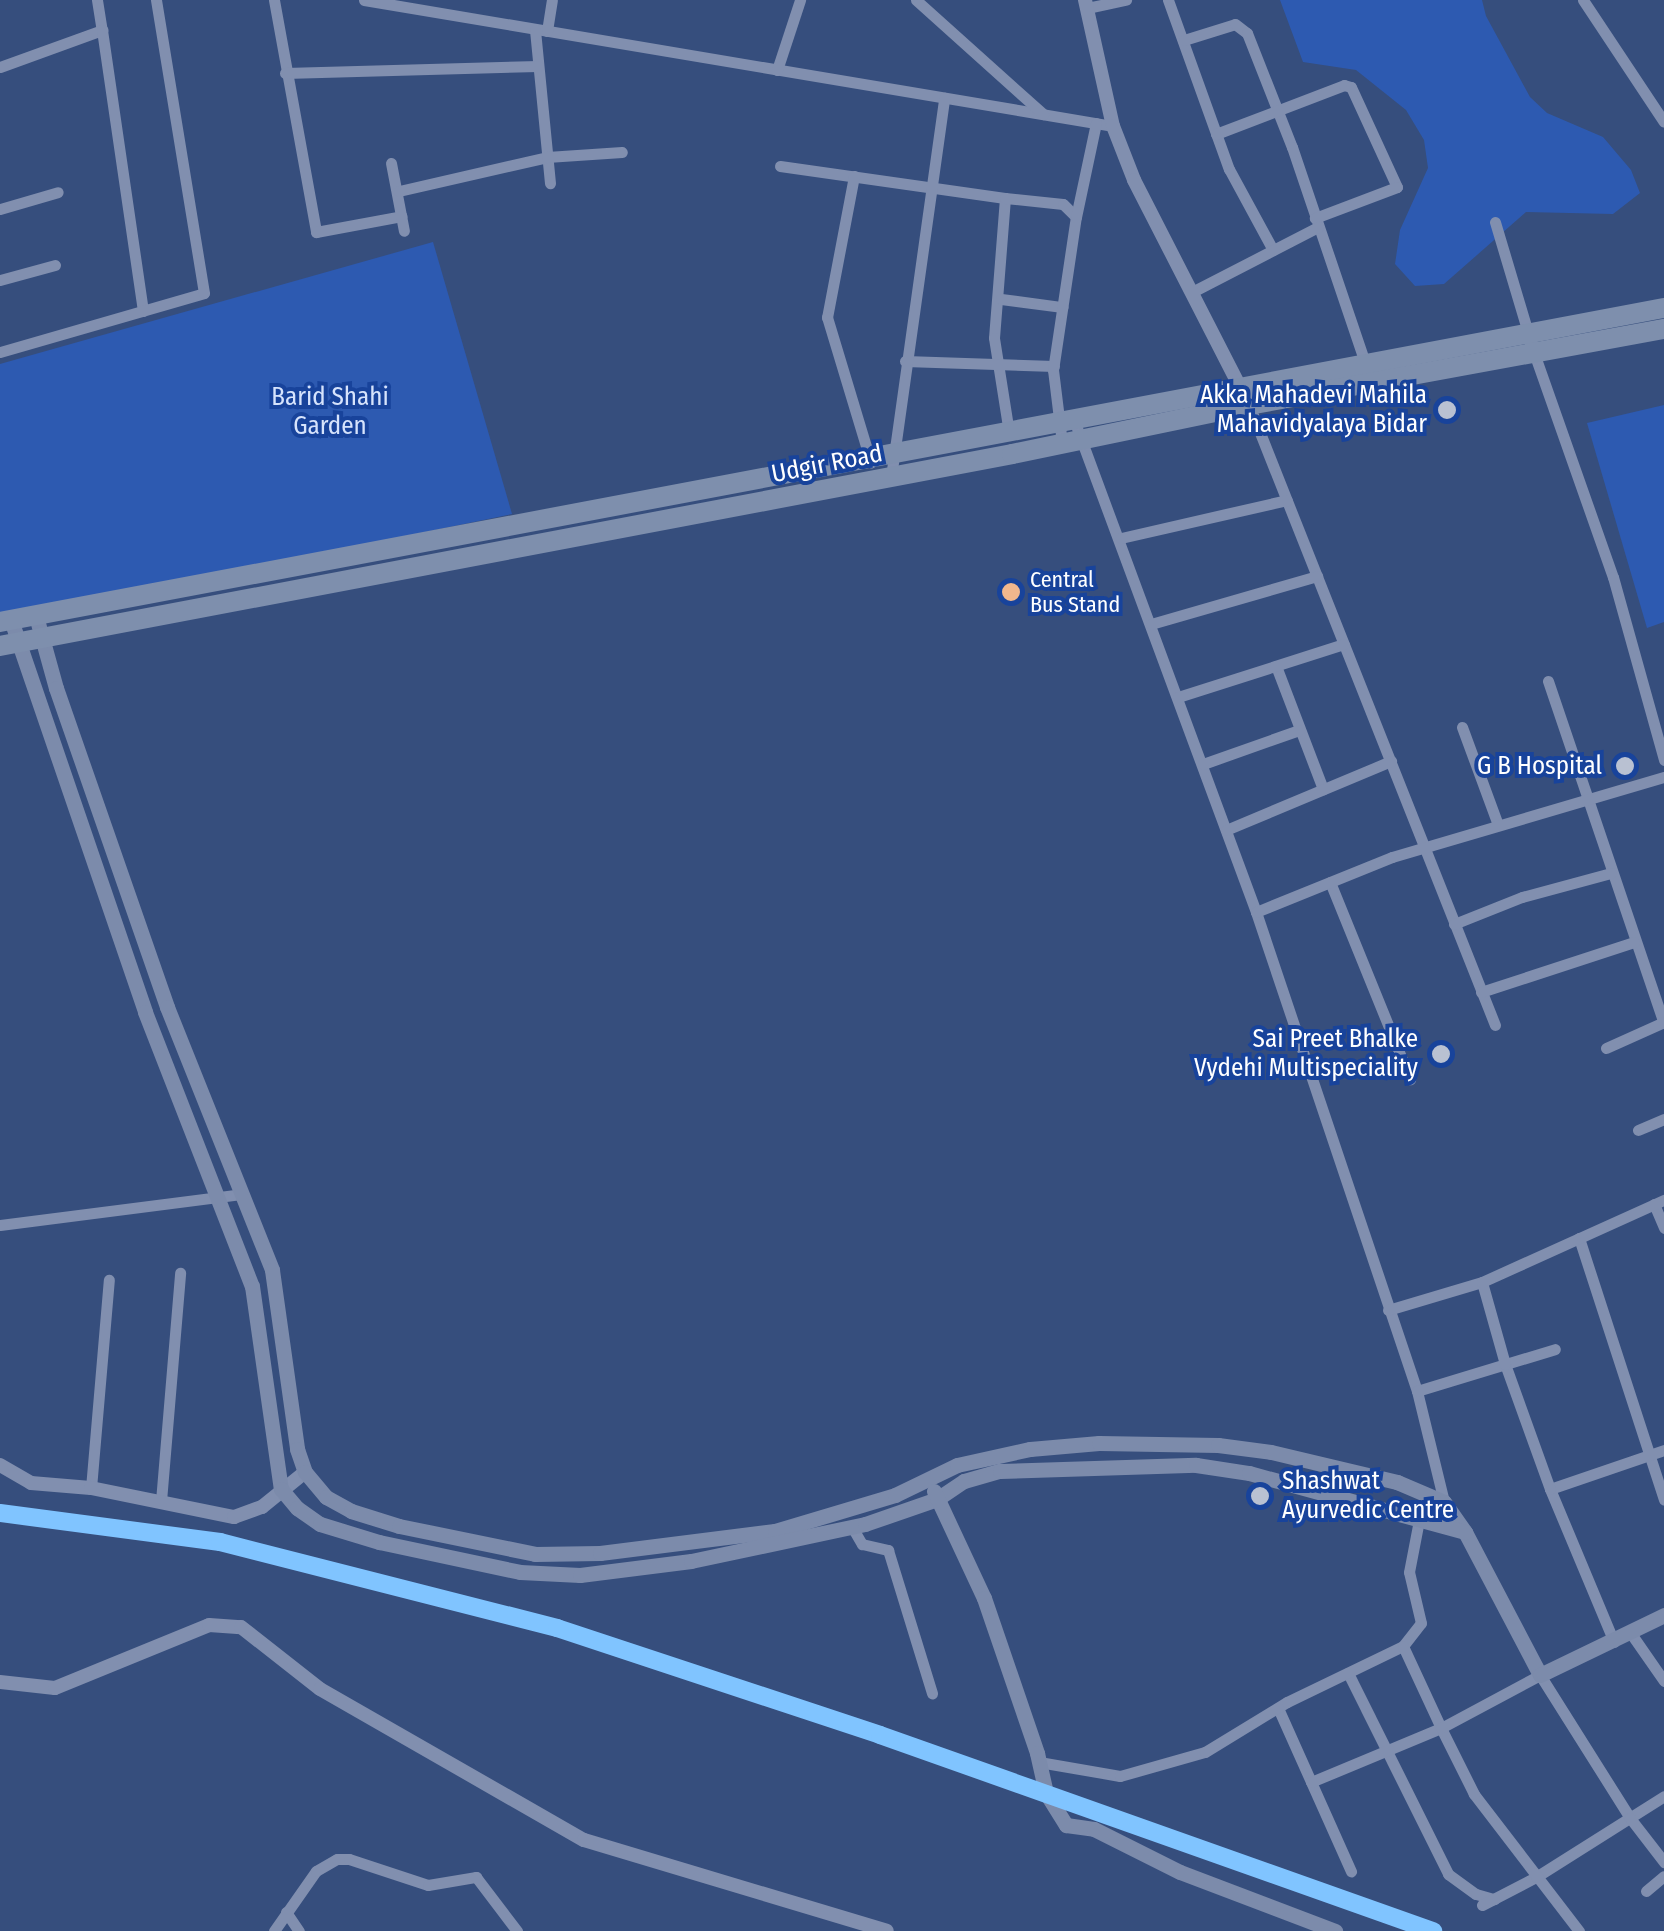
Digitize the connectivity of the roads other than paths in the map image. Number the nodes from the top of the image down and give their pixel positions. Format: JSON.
{"nodes":[{"id":1,"x":97,"y":0,"type":"edge"},
{"id":2,"x":156,"y":0,"type":"edge"},
{"id":3,"x":274,"y":0,"type":"edge"},
{"id":4,"x":364,"y":0,"type":"edge"},
{"id":5,"x":552,"y":0,"type":"edge"},
{"id":6,"x":800,"y":0,"type":"edge"},
{"id":7,"x":916,"y":0,"type":"edge"},
{"id":8,"x":1126,"y":0,"type":"edge"},
{"id":9,"x":1168,"y":0,"type":"edge"},
{"id":10,"x":1582,"y":0,"type":"edge"},
{"id":11,"x":1086,"y":4,"type":"edge"},
{"id":12,"x":102,"y":30,"type":"junction"},
{"id":13,"x":541,"y":30,"type":"junction"},
{"id":14,"x":1184,"y":40,"type":"junction"},
{"id":15,"x":538,"y":66,"type":"junction"},
{"id":16,"x":0,"y":67,"type":"edge"},
{"id":17,"x":778,"y":70,"type":"junction"},
{"id":18,"x":285,"y":73,"type":"junction"},
{"id":19,"x":944,"y":98,"type":"junction"},
{"id":20,"x":1278,"y":110,"type":"junction"},
{"id":21,"x":1043,"y":114,"type":"junction"},
{"id":22,"x":1664,"y":122,"type":"edge"},
{"id":23,"x":1096,"y":124,"type":"junction"},
{"id":24,"x":1113,"y":126,"type":"junction"},
{"id":25,"x":1216,"y":134,"type":"junction"},
{"id":26,"x":622,"y":152,"type":"dead end"},
{"id":27,"x":547,"y":157,"type":"junction"},
{"id":28,"x":391,"y":162,"type":"dead end"},
{"id":29,"x":780,"y":166,"type":"dead end"},
{"id":30,"x":854,"y":176,"type":"junction"},
{"id":31,"x":550,"y":183,"type":"dead end"},
{"id":32,"x":928,"y":187,"type":"junction"},
{"id":33,"x":399,"y":191,"type":"junction"},
{"id":34,"x":58,"y":192,"type":"dead end"},
{"id":35,"x":1005,"y":198,"type":"junction"},
{"id":36,"x":0,"y":210,"type":"edge"},
{"id":37,"x":402,"y":216,"type":"junction"},
{"id":38,"x":1076,"y":217,"type":"junction"},
{"id":39,"x":1316,"y":222,"type":"junction"},
{"id":40,"x":1494,"y":222,"type":"dead end"},
{"id":41,"x":404,"y":231,"type":"dead end"},
{"id":42,"x":1272,"y":250,"type":"junction"},
{"id":43,"x":55,"y":265,"type":"dead end"},
{"id":44,"x":0,"y":280,"type":"edge"},
{"id":45,"x":1192,"y":292,"type":"junction"},
{"id":46,"x":1001,"y":298,"type":"junction"},
{"id":47,"x":1062,"y":307,"type":"junction"},
{"id":48,"x":1664,"y":308,"type":"edge"},
{"id":49,"x":143,"y":311,"type":"junction"},
{"id":50,"x":1664,"y":329,"type":"edge"},
{"id":51,"x":1531,"y":342,"type":"junction"},
{"id":52,"x":0,"y":352,"type":"edge"},
{"id":53,"x":905,"y":362,"type":"junction"},
{"id":54,"x":1365,"y":363,"type":"junction"},
{"id":55,"x":1054,"y":366,"type":"junction"},
{"id":56,"x":1000,"y":368,"type":"junction"},
{"id":57,"x":1244,"y":396,"type":"junction"},
{"id":58,"x":1070,"y":431,"type":"junction"},
{"id":59,"x":1009,"y":433,"type":"junction"},
{"id":60,"x":883,"y":468,"type":"junction"},
{"id":61,"x":1287,"y":500,"type":"junction"},
{"id":62,"x":1121,"y":538,"type":"junction"},
{"id":63,"x":1317,"y":576,"type":"junction"},
{"id":64,"x":36,"y":616,"type":"junction"},
{"id":65,"x":6,"y":621,"type":"edge"},
{"id":66,"x":1151,"y":624,"type":"junction"},
{"id":67,"x":41,"y":639,"type":"junction"},
{"id":68,"x":1344,"y":644,"type":"junction"},
{"id":69,"x":9,"y":645,"type":"edge"},
{"id":70,"x":1276,"y":666,"type":"junction"},
{"id":71,"x":1548,"y":681,"type":"dead end"},
{"id":72,"x":1178,"y":697,"type":"junction"},
{"id":73,"x":1462,"y":727,"type":"dead end"},
{"id":74,"x":1299,"y":730,"type":"junction"},
{"id":75,"x":1390,"y":760,"type":"junction"},
{"id":76,"x":1664,"y":760,"type":"edge"},
{"id":77,"x":1202,"y":764,"type":"junction"},
{"id":78,"x":1664,"y":778,"type":"edge"},
{"id":79,"x":1323,"y":789,"type":"junction"},
{"id":80,"x":1586,"y":798,"type":"junction"},
{"id":81,"x":1498,"y":825,"type":"junction"},
{"id":82,"x":1226,"y":830,"type":"junction"},
{"id":83,"x":1425,"y":847,"type":"junction"},
{"id":84,"x":1611,"y":874,"type":"junction"},
{"id":85,"x":1330,"y":882,"type":"junction"},
{"id":86,"x":1256,"y":912,"type":"junction"},
{"id":87,"x":1454,"y":924,"type":"junction"},
{"id":88,"x":1634,"y":942,"type":"junction"},
{"id":89,"x":1481,"y":992,"type":"junction"},
{"id":90,"x":1664,"y":1022,"type":"edge"},
{"id":91,"x":1495,"y":1025,"type":"dead end"},
{"id":92,"x":1606,"y":1048,"type":"dead end"},
{"id":93,"x":1410,"y":1079,"type":"dead end"},
{"id":94,"x":1664,"y":1119,"type":"edge"},
{"id":95,"x":1638,"y":1130,"type":"dead end"},
{"id":96,"x":241,"y":1194,"type":"junction"},
{"id":97,"x":217,"y":1200,"type":"junction"},
{"id":98,"x":1659,"y":1202,"type":"edge"},
{"id":99,"x":0,"y":1224,"type":"edge"},
{"id":100,"x":1664,"y":1228,"type":"edge"},
{"id":101,"x":1579,"y":1238,"type":"junction"},
{"id":102,"x":180,"y":1273,"type":"dead end"},
{"id":103,"x":109,"y":1280,"type":"dead end"},
{"id":104,"x":1482,"y":1282,"type":"junction"},
{"id":105,"x":1388,"y":1310,"type":"junction"},
{"id":106,"x":1555,"y":1348,"type":"dead end"},
{"id":107,"x":1506,"y":1364,"type":"junction"},
{"id":108,"x":1417,"y":1391,"type":"junction"},
{"id":109,"x":1664,"y":1450,"type":"edge"},
{"id":110,"x":1650,"y":1457,"type":"junction"},
{"id":111,"x":0,"y":1465,"type":"edge"},
{"id":112,"x":305,"y":1472,"type":"junction"},
{"id":113,"x":929,"y":1479,"type":"junction"},
{"id":114,"x":91,"y":1488,"type":"junction"},
{"id":115,"x":281,"y":1489,"type":"junction"},
{"id":116,"x":1550,"y":1489,"type":"junction"},
{"id":117,"x":937,"y":1498,"type":"junction"},
{"id":118,"x":1664,"y":1500,"type":"edge"},
{"id":119,"x":161,"y":1502,"type":"junction"},
{"id":120,"x":1444,"y":1502,"type":"junction"},
{"id":121,"x":1419,"y":1520,"type":"junction"},
{"id":122,"x":852,"y":1526,"type":"junction"},
{"id":123,"x":1465,"y":1532,"type":"junction"},
{"id":124,"x":1664,"y":1615,"type":"edge"},
{"id":125,"x":1632,"y":1634,"type":"junction"},
{"id":126,"x":1614,"y":1642,"type":"junction"},
{"id":127,"x":1403,"y":1646,"type":"junction"},
{"id":128,"x":1348,"y":1673,"type":"junction"},
{"id":129,"x":1540,"y":1674,"type":"junction"},
{"id":130,"x":1664,"y":1681,"type":"edge"},
{"id":131,"x":0,"y":1682,"type":"edge"},
{"id":132,"x":932,"y":1694,"type":"dead end"},
{"id":133,"x":1278,"y":1708,"type":"junction"},
{"id":134,"x":1441,"y":1728,"type":"junction"},
{"id":135,"x":1386,"y":1748,"type":"junction"},
{"id":136,"x":1039,"y":1762,"type":"junction"},
{"id":137,"x":1311,"y":1782,"type":"junction"},
{"id":138,"x":1664,"y":1796,"type":"edge"},
{"id":139,"x":1630,"y":1818,"type":"junction"},
{"id":140,"x":1664,"y":1862,"type":"edge"},
{"id":141,"x":1351,"y":1870,"type":"dead end"},
{"id":142,"x":1664,"y":1876,"type":"edge"},
{"id":143,"x":1536,"y":1877,"type":"junction"},
{"id":144,"x":1646,"y":1892,"type":"dead end"},
{"id":145,"x":286,"y":1912,"type":"junction"},
{"id":146,"x":274,"y":1931,"type":"edge"},
{"id":147,"x":299,"y":1931,"type":"edge"},
{"id":148,"x":517,"y":1931,"type":"edge"},
{"id":149,"x":887,"y":1931,"type":"edge"},
{"id":150,"x":1335,"y":1931,"type":"edge"},
{"id":151,"x":1579,"y":1931,"type":"edge"}],
"edges":[{"from":1,"to":12,"type":"street"},
{"from":2,"to":49,"type":"street"},
{"from":3,"to":18,"type":"street"},
{"from":4,"to":13,"type":"street"},
{"from":5,"to":13,"type":"street"},
{"from":6,"to":17,"type":"street"},
{"from":7,"to":21,"type":"street"},
{"from":8,"to":11,"type":"street"},
{"from":9,"to":14,"type":"street"},
{"from":10,"to":22,"type":"street"},
{"from":11,"to":24,"type":"street"},
{"from":12,"to":16,"type":"street"},
{"from":12,"to":49,"type":"street"},
{"from":13,"to":15,"type":"street"},
{"from":13,"to":17,"type":"street"},
{"from":14,"to":20,"type":"street"},
{"from":14,"to":25,"type":"street"},
{"from":15,"to":18,"type":"street"},
{"from":15,"to":27,"type":"street"},
{"from":17,"to":19,"type":"street"},
{"from":18,"to":37,"type":"street"},
{"from":19,"to":21,"type":"street"},
{"from":19,"to":32,"type":"street"},
{"from":20,"to":25,"type":"street"},
{"from":20,"to":39,"type":"street"},
{"from":20,"to":39,"type":"street"},
{"from":21,"to":23,"type":"street"},
{"from":23,"to":24,"type":"street"},
{"from":23,"to":38,"type":"street"},
{"from":24,"to":45,"type":"street"},
{"from":25,"to":42,"type":"street"},
{"from":26,"to":27,"type":"street"},
{"from":27,"to":31,"type":"street"},
{"from":27,"to":33,"type":"street"},
{"from":28,"to":33,"type":"street"},
{"from":29,"to":30,"type":"street"},
{"from":30,"to":32,"type":"street"},
{"from":30,"to":60,"type":"street"},
{"from":32,"to":35,"type":"street"},
{"from":32,"to":53,"type":"street"},
{"from":33,"to":37,"type":"street"},
{"from":34,"to":36,"type":"street"},
{"from":35,"to":38,"type":"street"},
{"from":35,"to":46,"type":"street"},
{"from":37,"to":41,"type":"street"},
{"from":38,"to":47,"type":"street"},
{"from":39,"to":42,"type":"street"},
{"from":39,"to":54,"type":"street"},
{"from":40,"to":51,"type":"street"},
{"from":42,"to":45,"type":"street"},
{"from":43,"to":44,"type":"street"},
{"from":45,"to":57,"type":"street"},
{"from":46,"to":47,"type":"street"},
{"from":46,"to":56,"type":"street"},
{"from":47,"to":55,"type":"street"},
{"from":48,"to":51,"type":"highway","name":"Udgir Road"},
{"from":49,"to":52,"type":"street"},
{"from":50,"to":51,"type":"highway","name":"Udgir Road"},
{"from":51,"to":54,"type":"highway","name":"Udgir Road"},
{"from":51,"to":57,"type":"highway","name":"Udgir Road"},
{"from":51,"to":76,"type":"street"},
{"from":53,"to":56,"type":"street"},
{"from":53,"to":60,"type":"street"},
{"from":54,"to":57,"type":"highway","name":"Udgir Road"},
{"from":55,"to":56,"type":"street"},
{"from":55,"to":58,"type":"street"},
{"from":56,"to":59,"type":"street"},
{"from":57,"to":58,"type":"highway","name":"Udgir Road"},
{"from":57,"to":61,"type":"street"},
{"from":58,"to":59,"type":"highway","name":"Udgir Road"},
{"from":58,"to":60,"type":"highway","name":"Udgir Road"},
{"from":58,"to":62,"type":"street"},
{"from":59,"to":60,"type":"highway","name":"Udgir Road"},
{"from":60,"to":64,"type":"highway","name":"Udgir Road"},
{"from":60,"to":67,"type":"highway","name":"Udgir Road"},
{"from":61,"to":62,"type":"street"},
{"from":61,"to":63,"type":"street"},
{"from":62,"to":66,"type":"street"},
{"from":63,"to":66,"type":"street"},
{"from":63,"to":68,"type":"street"},
{"from":64,"to":65,"type":"highway","name":"Udgir Road"},
{"from":64,"to":67,"type":"main road"},
{"from":65,"to":69,"type":"main road"},
{"from":66,"to":72,"type":"street"},
{"from":67,"to":69,"type":"highway","name":"Udgir Road"},
{"from":67,"to":96,"type":"main road"},
{"from":68,"to":70,"type":"street"},
{"from":68,"to":75,"type":"street"},
{"from":69,"to":97,"type":"main road"},
{"from":70,"to":72,"type":"street"},
{"from":70,"to":74,"type":"street"},
{"from":71,"to":80,"type":"street"},
{"from":72,"to":77,"type":"street"},
{"from":73,"to":81,"type":"street"},
{"from":74,"to":77,"type":"street"},
{"from":74,"to":79,"type":"street"},
{"from":75,"to":79,"type":"street"},
{"from":75,"to":83,"type":"street"},
{"from":77,"to":82,"type":"street"},
{"from":78,"to":80,"type":"street"},
{"from":79,"to":82,"type":"street"},
{"from":80,"to":81,"type":"street"},
{"from":80,"to":84,"type":"street"},
{"from":81,"to":83,"type":"street"},
{"from":82,"to":86,"type":"street"},
{"from":83,"to":85,"type":"street"},
{"from":83,"to":87,"type":"street"},
{"from":84,"to":87,"type":"street"},
{"from":84,"to":88,"type":"street"},
{"from":85,"to":86,"type":"street"},
{"from":85,"to":93,"type":"street"},
{"from":86,"to":105,"type":"street"},
{"from":87,"to":89,"type":"street"},
{"from":88,"to":89,"type":"street"},
{"from":88,"to":90,"type":"street"},
{"from":89,"to":91,"type":"street"},
{"from":90,"to":92,"type":"street"},
{"from":94,"to":95,"type":"street"},
{"from":96,"to":97,"type":"street"},
{"from":96,"to":112,"type":"main road"},
{"from":97,"to":99,"type":"street"},
{"from":97,"to":115,"type":"main road"},
{"from":98,"to":100,"type":"street"},
{"from":98,"to":101,"type":"street"},
{"from":101,"to":104,"type":"street"},
{"from":101,"to":110,"type":"street"},
{"from":102,"to":119,"type":"street"},
{"from":103,"to":114,"type":"street"},
{"from":104,"to":105,"type":"street"},
{"from":104,"to":107,"type":"street"},
{"from":105,"to":108,"type":"street"},
{"from":106,"to":107,"type":"street"},
{"from":107,"to":108,"type":"street"},
{"from":107,"to":116,"type":"street"},
{"from":108,"to":120,"type":"street"},
{"from":109,"to":110,"type":"street"},
{"from":110,"to":116,"type":"street"},
{"from":110,"to":118,"type":"street"},
{"from":111,"to":114,"type":"street"},
{"from":112,"to":113,"type":"main road"},
{"from":112,"to":115,"type":"street"},
{"from":113,"to":117,"type":"main road"},
{"from":113,"to":120,"type":"main road"},
{"from":114,"to":119,"type":"street"},
{"from":115,"to":119,"type":"street"},
{"from":115,"to":122,"type":"main road"},
{"from":116,"to":126,"type":"street"},
{"from":117,"to":121,"type":"main road"},
{"from":117,"to":122,"type":"main road"},
{"from":117,"to":136,"type":"main road"},
{"from":120,"to":123,"type":"main road"},
{"from":121,"to":123,"type":"main road"},
{"from":121,"to":127,"type":"street"},
{"from":122,"to":132,"type":"street"},
{"from":123,"to":129,"type":"main road"},
{"from":124,"to":125,"type":"main road"},
{"from":125,"to":126,"type":"main road"},
{"from":125,"to":130,"type":"street"},
{"from":126,"to":129,"type":"main road"},
{"from":127,"to":128,"type":"street"},
{"from":127,"to":134,"type":"street"},
{"from":128,"to":133,"type":"street"},
{"from":128,"to":135,"type":"street"},
{"from":129,"to":134,"type":"street"},
{"from":129,"to":139,"type":"street"},
{"from":131,"to":149,"type":"street"},
{"from":133,"to":136,"type":"street"},
{"from":133,"to":137,"type":"street"},
{"from":134,"to":135,"type":"street"},
{"from":134,"to":143,"type":"street"},
{"from":135,"to":137,"type":"street"},
{"from":135,"to":143,"type":"street"},
{"from":136,"to":150,"type":"main road"},
{"from":137,"to":141,"type":"street"},
{"from":138,"to":139,"type":"street"},
{"from":139,"to":140,"type":"street"},
{"from":139,"to":143,"type":"street"},
{"from":142,"to":144,"type":"street"},
{"from":143,"to":151,"type":"street"},
{"from":145,"to":146,"type":"street"},
{"from":145,"to":147,"type":"street"},
{"from":145,"to":148,"type":"street"}]}
